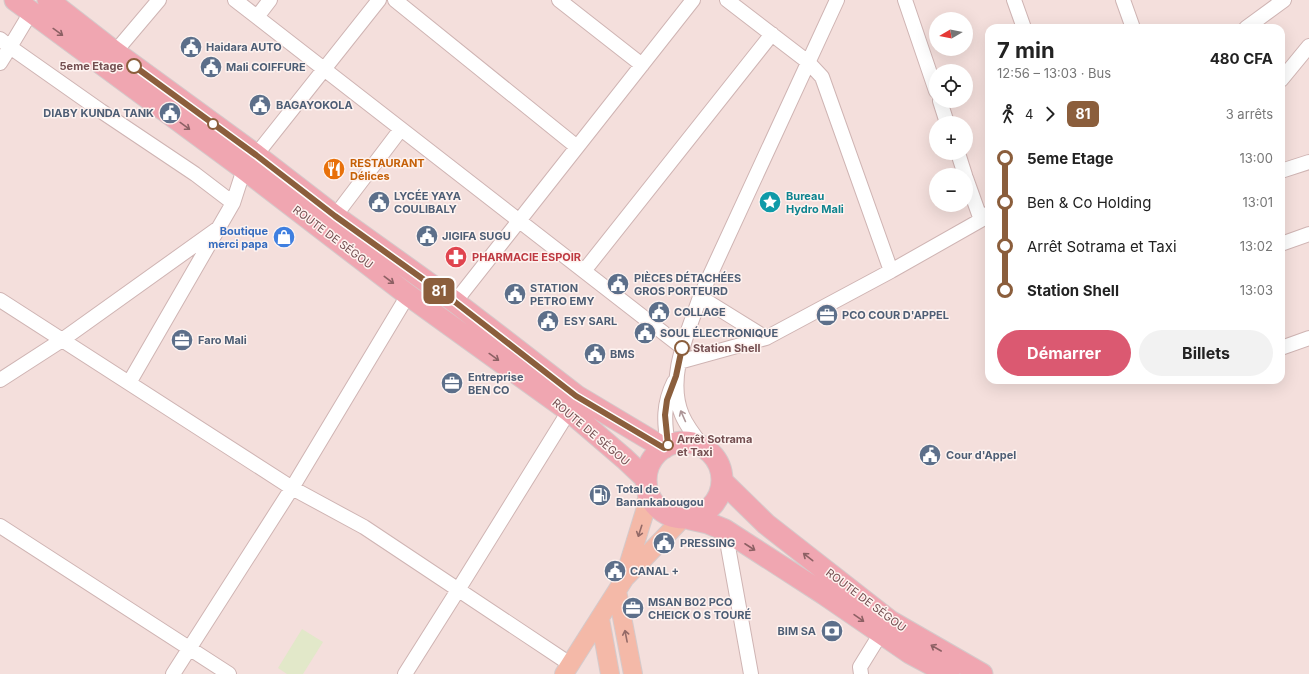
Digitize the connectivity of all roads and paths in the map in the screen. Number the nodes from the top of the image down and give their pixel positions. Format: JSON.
{"nodes":[{"id":1,"x":48,"y":0,"type":"edge"},
{"id":2,"x":159,"y":0,"type":"edge"},
{"id":3,"x":235,"y":0,"type":"edge"},
{"id":4,"x":270,"y":0,"type":"edge"},
{"id":5,"x":379,"y":0,"type":"edge"},
{"id":6,"x":395,"y":0,"type":"edge"},
{"id":7,"x":559,"y":0,"type":"edge"},
{"id":8,"x":693,"y":0,"type":"edge"},
{"id":9,"x":727,"y":0,"type":"edge"},
{"id":10,"x":837,"y":0,"type":"edge"},
{"id":11,"x":904,"y":0,"type":"edge"},
{"id":12,"x":1014,"y":0,"type":"edge"},
{"id":13,"x":1122,"y":0,"type":"edge"},
{"id":14,"x":1284,"y":0,"type":"edge"},
{"id":15,"x":23,"y":6,"type":"edge"},
{"id":16,"x":257,"y":17,"type":"junction"},
{"id":17,"x":1023,"y":24,"type":"edge"},
{"id":18,"x":1131,"y":24,"type":"edge"},
{"id":19,"x":1251,"y":24,"type":"edge"},
{"id":20,"x":772,"y":34,"type":"junction"},
{"id":21,"x":5,"y":43,"type":"edge"},
{"id":22,"x":1309,"y":46,"type":"edge"},
{"id":23,"x":115,"y":52,"type":"junction"},
{"id":24,"x":808,"y":62,"type":"junction"},
{"id":25,"x":0,"y":63,"type":"edge"},
{"id":26,"x":642,"y":64,"type":"junction"},
{"id":27,"x":325,"y":69,"type":"junction"},
{"id":28,"x":929,"y":71,"type":"edge"},
{"id":29,"x":1285,"y":75,"type":"edge"},
{"id":30,"x":401,"y":129,"type":"junction"},
{"id":31,"x":577,"y":148,"type":"junction"},
{"id":32,"x":250,"y":162,"type":"junction"},
{"id":33,"x":1309,"y":162,"type":"edge"},
{"id":34,"x":1285,"y":170,"type":"edge"},
{"id":35,"x":973,"y":191,"type":"edge"},
{"id":36,"x":233,"y":203,"type":"junction"},
{"id":37,"x":335,"y":216,"type":"junction"},
{"id":38,"x":985,"y":216,"type":"edge"},
{"id":39,"x":519,"y":221,"type":"junction"},
{"id":40,"x":220,"y":227,"type":"junction"},
{"id":41,"x":1309,"y":234,"type":"edge"},
{"id":42,"x":1285,"y":243,"type":"edge"},
{"id":43,"x":584,"y":271,"type":"junction"},
{"id":44,"x":891,"y":271,"type":"junction"},
{"id":45,"x":408,"y":295,"type":"junction"},
{"id":46,"x":700,"y":297,"type":"junction"},
{"id":47,"x":0,"y":300,"type":"edge"},
{"id":48,"x":455,"y":302,"type":"junction"},
{"id":49,"x":766,"y":338,"type":"junction"},
{"id":50,"x":1309,"y":338,"type":"edge"},
{"id":51,"x":62,"y":340,"type":"junction"},
{"id":52,"x":1285,"y":347,"type":"edge"},
{"id":53,"x":682,"y":348,"type":"junction"},
{"id":54,"x":678,"y":369,"type":"junction"},
{"id":55,"x":0,"y":380,"type":"edge"},
{"id":56,"x":129,"y":383,"type":"junction"},
{"id":57,"x":569,"y":411,"type":"junction"},
{"id":58,"x":666,"y":447,"type":"junction"},
{"id":59,"x":704,"y":448,"type":"junction"},
{"id":60,"x":722,"y":482,"type":"junction"},
{"id":61,"x":647,"y":486,"type":"junction"},
{"id":62,"x":292,"y":488,"type":"junction"},
{"id":63,"x":686,"y":519,"type":"junction"},
{"id":64,"x":0,"y":526,"type":"edge"},
{"id":65,"x":724,"y":530,"type":"junction"},
{"id":66,"x":621,"y":585,"type":"junction"},
{"id":67,"x":458,"y":590,"type":"junction"},
{"id":68,"x":600,"y":619,"type":"junction"},
{"id":69,"x":881,"y":633,"type":"junction"},
{"id":70,"x":189,"y":649,"type":"junction"},
{"id":71,"x":567,"y":669,"type":"edge"},
{"id":72,"x":173,"y":674,"type":"edge"},
{"id":73,"x":229,"y":674,"type":"edge"},
{"id":74,"x":405,"y":674,"type":"edge"},
{"id":75,"x":610,"y":674,"type":"edge"},
{"id":76,"x":633,"y":674,"type":"edge"},
{"id":77,"x":751,"y":674,"type":"edge"},
{"id":78,"x":862,"y":674,"type":"edge"},
{"id":79,"x":950,"y":674,"type":"edge"},
{"id":80,"x":982,"y":674,"type":"edge"}],
"edges":[{"from":1,"to":23,"type":"highway","name":"ROUTE DE SÉGOU"},
{"from":2,"to":23,"type":"street"},
{"from":3,"to":16,"type":"street"},
{"from":4,"to":16,"type":"street"},
{"from":5,"to":27,"type":"street"},
{"from":6,"to":31,"type":"street"},
{"from":7,"to":26,"type":"street"},
{"from":8,"to":26,"type":"street"},
{"from":9,"to":20,"type":"street"},
{"from":10,"to":24,"type":"street"},
{"from":11,"to":28,"type":"street"},
{"from":12,"to":17,"type":"street"},
{"from":13,"to":18,"type":"street"},
{"from":14,"to":19,"type":"street"},
{"from":15,"to":21,"type":"street"},
{"from":15,"to":32,"type":"highway","name":"ROUTE DE SÉGOU","one_way":true},
{"from":16,"to":27,"type":"street"},
{"from":20,"to":24,"type":"street"},
{"from":20,"to":43,"type":"street"},
{"from":21,"to":25,"type":"street"},
{"from":21,"to":36,"type":"street"},
{"from":22,"to":29,"type":"street"},
{"from":23,"to":32,"type":"highway","name":"ROUTE DE SÉGOU"},
{"from":24,"to":44,"type":"street"},
{"from":24,"to":46,"type":"street"},
{"from":26,"to":31,"type":"street"},
{"from":27,"to":30,"type":"street"},
{"from":27,"to":32,"type":"street"},
{"from":30,"to":37,"type":"street"},
{"from":30,"to":39,"type":"street"},
{"from":31,"to":39,"type":"street"},
{"from":32,"to":36,"type":"street"},
{"from":32,"to":37,"type":"highway","name":"ROUTE DE SÉGOU"},
{"from":32,"to":45,"type":"highway","name":"ROUTE DE SÉGOU","one_way":true},
{"from":33,"to":34,"type":"street"},
{"from":35,"to":38,"type":"street"},
{"from":36,"to":40,"type":"street"},
{"from":37,"to":48,"type":"highway","name":"ROUTE DE SÉGOU"},
{"from":38,"to":44,"type":"street"},
{"from":39,"to":43,"type":"street"},
{"from":39,"to":48,"type":"street"},
{"from":40,"to":51,"type":"street"},
{"from":40,"to":56,"type":"street"},
{"from":41,"to":42,"type":"street"},
{"from":43,"to":53,"type":"street"},
{"from":44,"to":49,"type":"street"},
{"from":45,"to":57,"type":"highway","name":"ROUTE DE SÉGOU","one_way":true},
{"from":45,"to":62,"type":"street"},
{"from":46,"to":49,"type":"street"},
{"from":46,"to":53,"type":"street"},
{"from":47,"to":51,"type":"street"},
{"from":48,"to":58,"type":"highway","name":"ROUTE DE SÉGOU"},
{"from":49,"to":54,"type":"street"},
{"from":50,"to":52,"type":"street"},
{"from":51,"to":55,"type":"street"},
{"from":51,"to":56,"type":"street"},
{"from":53,"to":54,"type":"street"},
{"from":54,"to":58,"type":"street"},
{"from":59,"to":54,"type":"street","one_way":true},
{"from":56,"to":62,"type":"street"},
{"from":57,"to":61,"type":"highway","name":"ROUTE DE SÉGOU"},
{"from":57,"to":67,"type":"street"},
{"from":58,"to":59,"type":"highway"},
{"from":58,"to":61,"type":"highway"},
{"from":59,"to":60,"type":"highway"},
{"from":60,"to":63,"type":"highway"},
{"from":80,"to":60,"type":"highway","name":"ROUTE DE SÉGOU","one_way":true},
{"from":61,"to":63,"type":"highway","name":"ROUTE DE SÉGOU"},
{"from":61,"to":66,"type":"main road","one_way":true},
{"from":62,"to":67,"type":"street"},
{"from":62,"to":70,"type":"street"},
{"from":63,"to":65,"type":"highway","name":"ROUTE DE SÉGOU"},
{"from":63,"to":66,"type":"main road"},
{"from":64,"to":70,"type":"street"},
{"from":65,"to":69,"type":"highway","name":"ROUTE DE SÉGOU","one_way":true},
{"from":65,"to":77,"type":"street"},
{"from":66,"to":68,"type":"main road"},
{"from":76,"to":66,"type":"main road","one_way":true},
{"from":67,"to":71,"type":"street"},
{"from":67,"to":74,"type":"street"},
{"from":68,"to":71,"type":"main road"},
{"from":68,"to":75,"type":"main road"},
{"from":69,"to":78,"type":"street"},
{"from":69,"to":79,"type":"highway","name":"ROUTE DE SÉGOU"},
{"from":70,"to":72,"type":"street"},
{"from":70,"to":73,"type":"street"}]}
